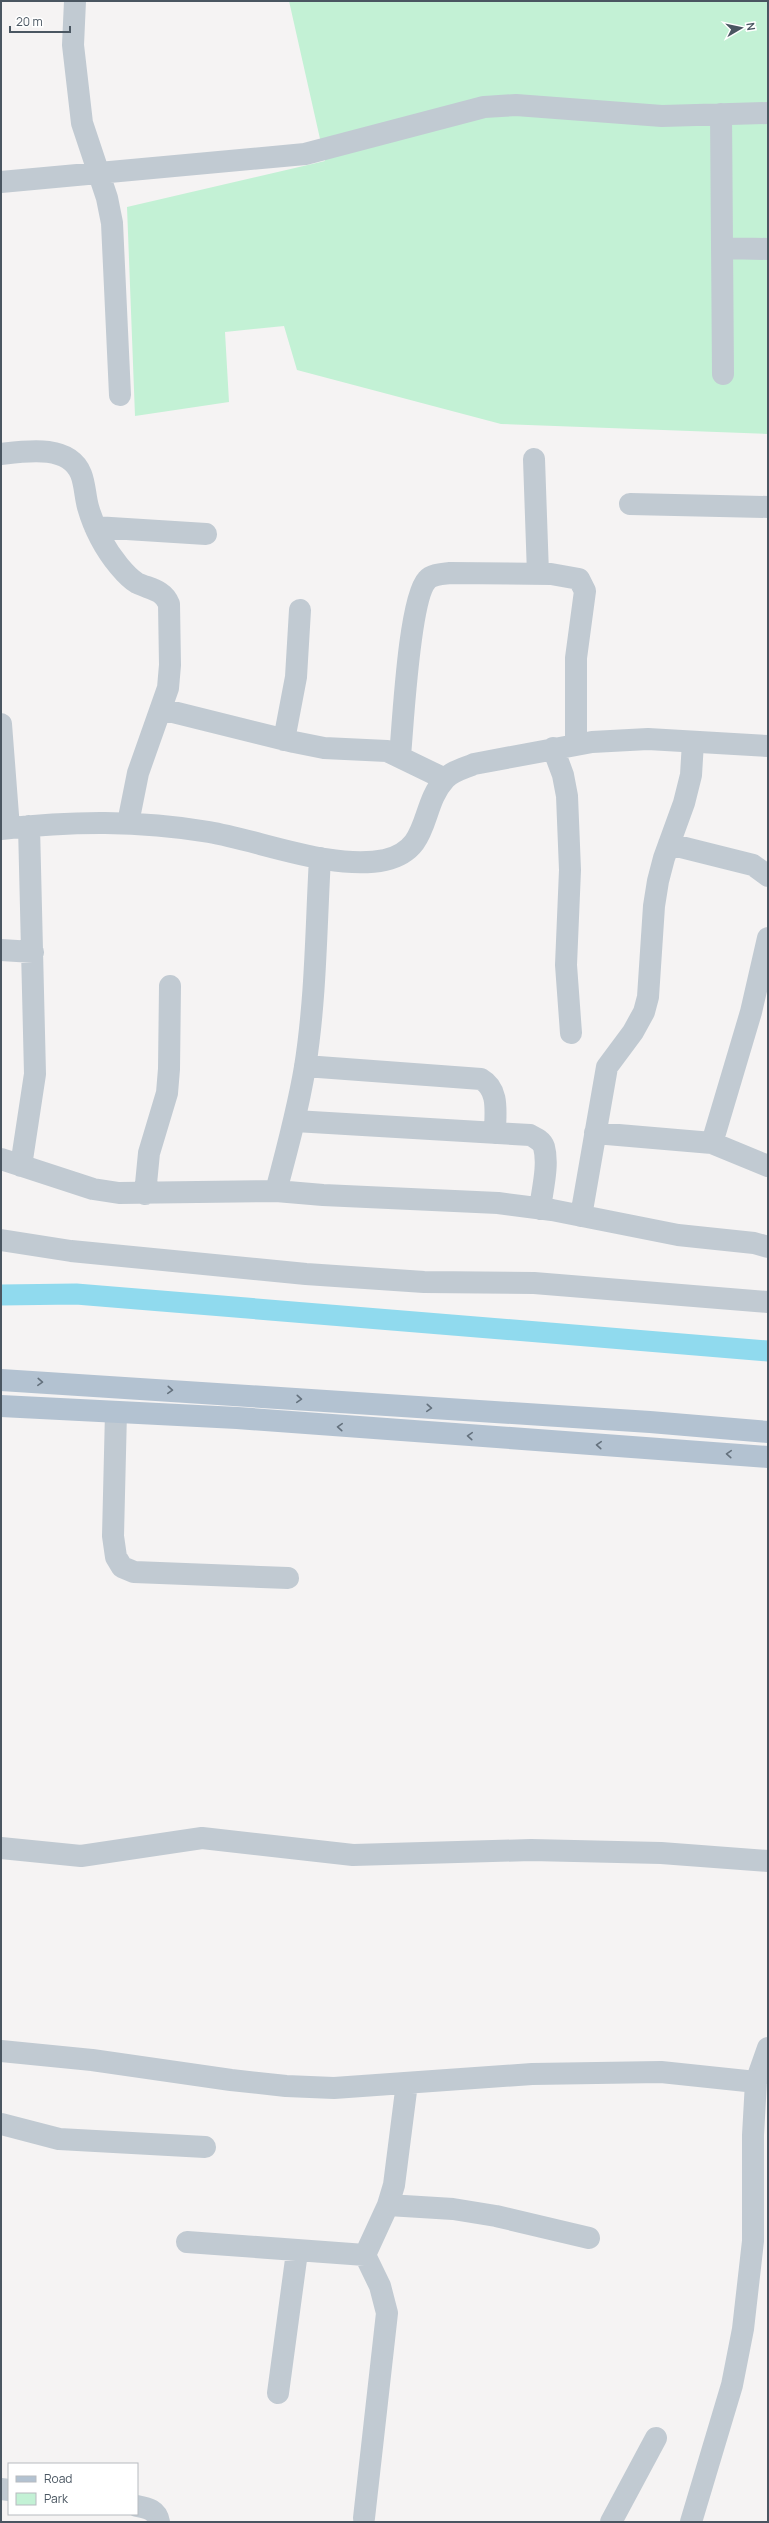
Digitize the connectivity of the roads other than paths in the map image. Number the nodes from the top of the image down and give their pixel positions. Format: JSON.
{"nodes":[{"id":1,"x":75,"y":1,"type":"edge"},
{"id":2,"x":768,"y":113,"type":"edge"},
{"id":3,"x":721,"y":114,"type":"junction"},
{"id":4,"x":99,"y":173,"type":"junction"},
{"id":5,"x":1,"y":182,"type":"edge"},
{"id":6,"x":722,"y":248,"type":"junction"},
{"id":7,"x":768,"y":249,"type":"edge"},
{"id":8,"x":724,"y":374,"type":"dead end"},
{"id":9,"x":120,"y":395,"type":"dead end"},
{"id":10,"x":1,"y":454,"type":"edge"},
{"id":11,"x":534,"y":459,"type":"dead end"},
{"id":12,"x":630,"y":504,"type":"dead end"},
{"id":13,"x":768,"y":507,"type":"edge"},
{"id":14,"x":95,"y":526,"type":"junction"},
{"id":15,"x":206,"y":534,"type":"dead end"},
{"id":16,"x":538,"y":574,"type":"junction"},
{"id":17,"x":300,"y":610,"type":"dead end"},
{"id":18,"x":161,"y":709,"type":"junction"},
{"id":19,"x":1,"y":724,"type":"edge"},
{"id":20,"x":284,"y":740,"type":"junction"},
{"id":21,"x":694,"y":742,"type":"junction"},
{"id":22,"x":576,"y":744,"type":"junction"},
{"id":23,"x":768,"y":746,"type":"edge"},
{"id":24,"x":553,"y":748,"type":"junction"},
{"id":25,"x":400,"y":756,"type":"junction"},
{"id":26,"x":445,"y":779,"type":"junction"},
{"id":27,"x":128,"y":823,"type":"junction"},
{"id":28,"x":13,"y":828,"type":"edge"},
{"id":29,"x":669,"y":844,"type":"junction"},
{"id":30,"x":320,"y":858,"type":"junction"},
{"id":31,"x":768,"y":876,"type":"edge"},
{"id":32,"x":768,"y":938,"type":"edge"},
{"id":33,"x":1,"y":950,"type":"edge"},
{"id":34,"x":33,"y":952,"type":"junction"},
{"id":35,"x":170,"y":986,"type":"dead end"},
{"id":36,"x":570,"y":1033,"type":"dead end"},
{"id":37,"x":305,"y":1066,"type":"junction"},
{"id":38,"x":295,"y":1121,"type":"junction"},
{"id":39,"x":495,"y":1133,"type":"junction"},
{"id":40,"x":595,"y":1134,"type":"junction"},
{"id":41,"x":712,"y":1143,"type":"junction"},
{"id":42,"x":11,"y":1162,"type":"edge"},
{"id":43,"x":768,"y":1166,"type":"edge"},
{"id":44,"x":276,"y":1191,"type":"junction"},
{"id":45,"x":145,"y":1194,"type":"junction"},
{"id":46,"x":540,"y":1209,"type":"junction"},
{"id":47,"x":581,"y":1216,"type":"junction"},
{"id":48,"x":1,"y":1240,"type":"edge"},
{"id":49,"x":768,"y":1247,"type":"edge"},
{"id":50,"x":768,"y":1302,"type":"edge"},
{"id":51,"x":1,"y":1380,"type":"edge"},
{"id":52,"x":1,"y":1406,"type":"edge"},
{"id":53,"x":116,"y":1412,"type":"junction"},
{"id":54,"x":768,"y":1432,"type":"edge"},
{"id":55,"x":768,"y":1457,"type":"edge"},
{"id":56,"x":288,"y":1578,"type":"dead end"},
{"id":57,"x":1,"y":1848,"type":"edge"},
{"id":58,"x":768,"y":1861,"type":"edge"},
{"id":59,"x":768,"y":2048,"type":"edge"},
{"id":60,"x":1,"y":2051,"type":"edge"},
{"id":61,"x":756,"y":2082,"type":"junction"},
{"id":62,"x":407,"y":2083,"type":"junction"},
{"id":63,"x":1,"y":2124,"type":"edge"},
{"id":64,"x":205,"y":2147,"type":"dead end"},
{"id":65,"x":388,"y":2206,"type":"junction"},
{"id":66,"x":589,"y":2238,"type":"dead end"},
{"id":67,"x":187,"y":2242,"type":"dead end"},
{"id":68,"x":297,"y":2252,"type":"junction"},
{"id":69,"x":365,"y":2255,"type":"junction"},
{"id":70,"x":278,"y":2393,"type":"dead end"},
{"id":71,"x":656,"y":2438,"type":"dead end"},
{"id":72,"x":138,"y":2506,"type":"edge"},
{"id":73,"x":364,"y":2518,"type":"dead end"},
{"id":74,"x":159,"y":2522,"type":"edge"},
{"id":75,"x":611,"y":2522,"type":"edge"},
{"id":76,"x":691,"y":2522,"type":"edge"}],
"edges":[{"from":1,"to":4,"type":"street"},
{"from":2,"to":3,"type":"street"},
{"from":3,"to":4,"type":"street"},
{"from":3,"to":6,"type":"street"},
{"from":4,"to":5,"type":"street"},
{"from":4,"to":9,"type":"street"},
{"from":6,"to":7,"type":"street"},
{"from":6,"to":8,"type":"street"},
{"from":10,"to":14,"type":"street"},
{"from":11,"to":16,"type":"street"},
{"from":12,"to":13,"type":"street"},
{"from":14,"to":15,"type":"street"},
{"from":14,"to":18,"type":"street"},
{"from":16,"to":22,"type":"street"},
{"from":16,"to":25,"type":"street"},
{"from":17,"to":20,"type":"street"},
{"from":18,"to":20,"type":"street"},
{"from":18,"to":27,"type":"street"},
{"from":19,"to":28,"type":"street"},
{"from":20,"to":25,"type":"street"},
{"from":21,"to":22,"type":"street"},
{"from":21,"to":23,"type":"street"},
{"from":21,"to":29,"type":"street"},
{"from":22,"to":24,"type":"street"},
{"from":24,"to":26,"type":"street"},
{"from":24,"to":36,"type":"street"},
{"from":25,"to":26,"type":"street"},
{"from":26,"to":30,"type":"street"},
{"from":27,"to":28,"type":"street"},
{"from":27,"to":30,"type":"street"},
{"from":28,"to":34,"type":"street"},
{"from":29,"to":31,"type":"street"},
{"from":29,"to":40,"type":"street"},
{"from":30,"to":37,"type":"street"},
{"from":32,"to":41,"type":"street"},
{"from":33,"to":34,"type":"street"},
{"from":34,"to":42,"type":"street"},
{"from":35,"to":45,"type":"street"},
{"from":37,"to":38,"type":"street"},
{"from":37,"to":39,"type":"street"},
{"from":38,"to":39,"type":"street"},
{"from":38,"to":44,"type":"street"},
{"from":39,"to":46,"type":"street"},
{"from":40,"to":41,"type":"street"},
{"from":40,"to":47,"type":"street"},
{"from":41,"to":43,"type":"street"},
{"from":42,"to":45,"type":"street"},
{"from":44,"to":45,"type":"street"},
{"from":44,"to":46,"type":"street"},
{"from":46,"to":47,"type":"street"},
{"from":47,"to":49,"type":"street"},
{"from":48,"to":50,"type":"street"},
{"from":51,"to":54,"type":"main road","one_way":true},
{"from":52,"to":53,"type":"main road"},
{"from":55,"to":53,"type":"main road","one_way":true},
{"from":53,"to":56,"type":"street"},
{"from":57,"to":58,"type":"street"},
{"from":59,"to":61,"type":"street"},
{"from":60,"to":62,"type":"street"},
{"from":61,"to":62,"type":"street"},
{"from":61,"to":76,"type":"street"},
{"from":62,"to":65,"type":"street"},
{"from":63,"to":64,"type":"street"},
{"from":65,"to":66,"type":"street"},
{"from":65,"to":69,"type":"street"},
{"from":67,"to":68,"type":"street"},
{"from":68,"to":69,"type":"street"},
{"from":68,"to":70,"type":"street"},
{"from":69,"to":73,"type":"street"},
{"from":71,"to":75,"type":"street"},
{"from":72,"to":74,"type":"street"}]}
